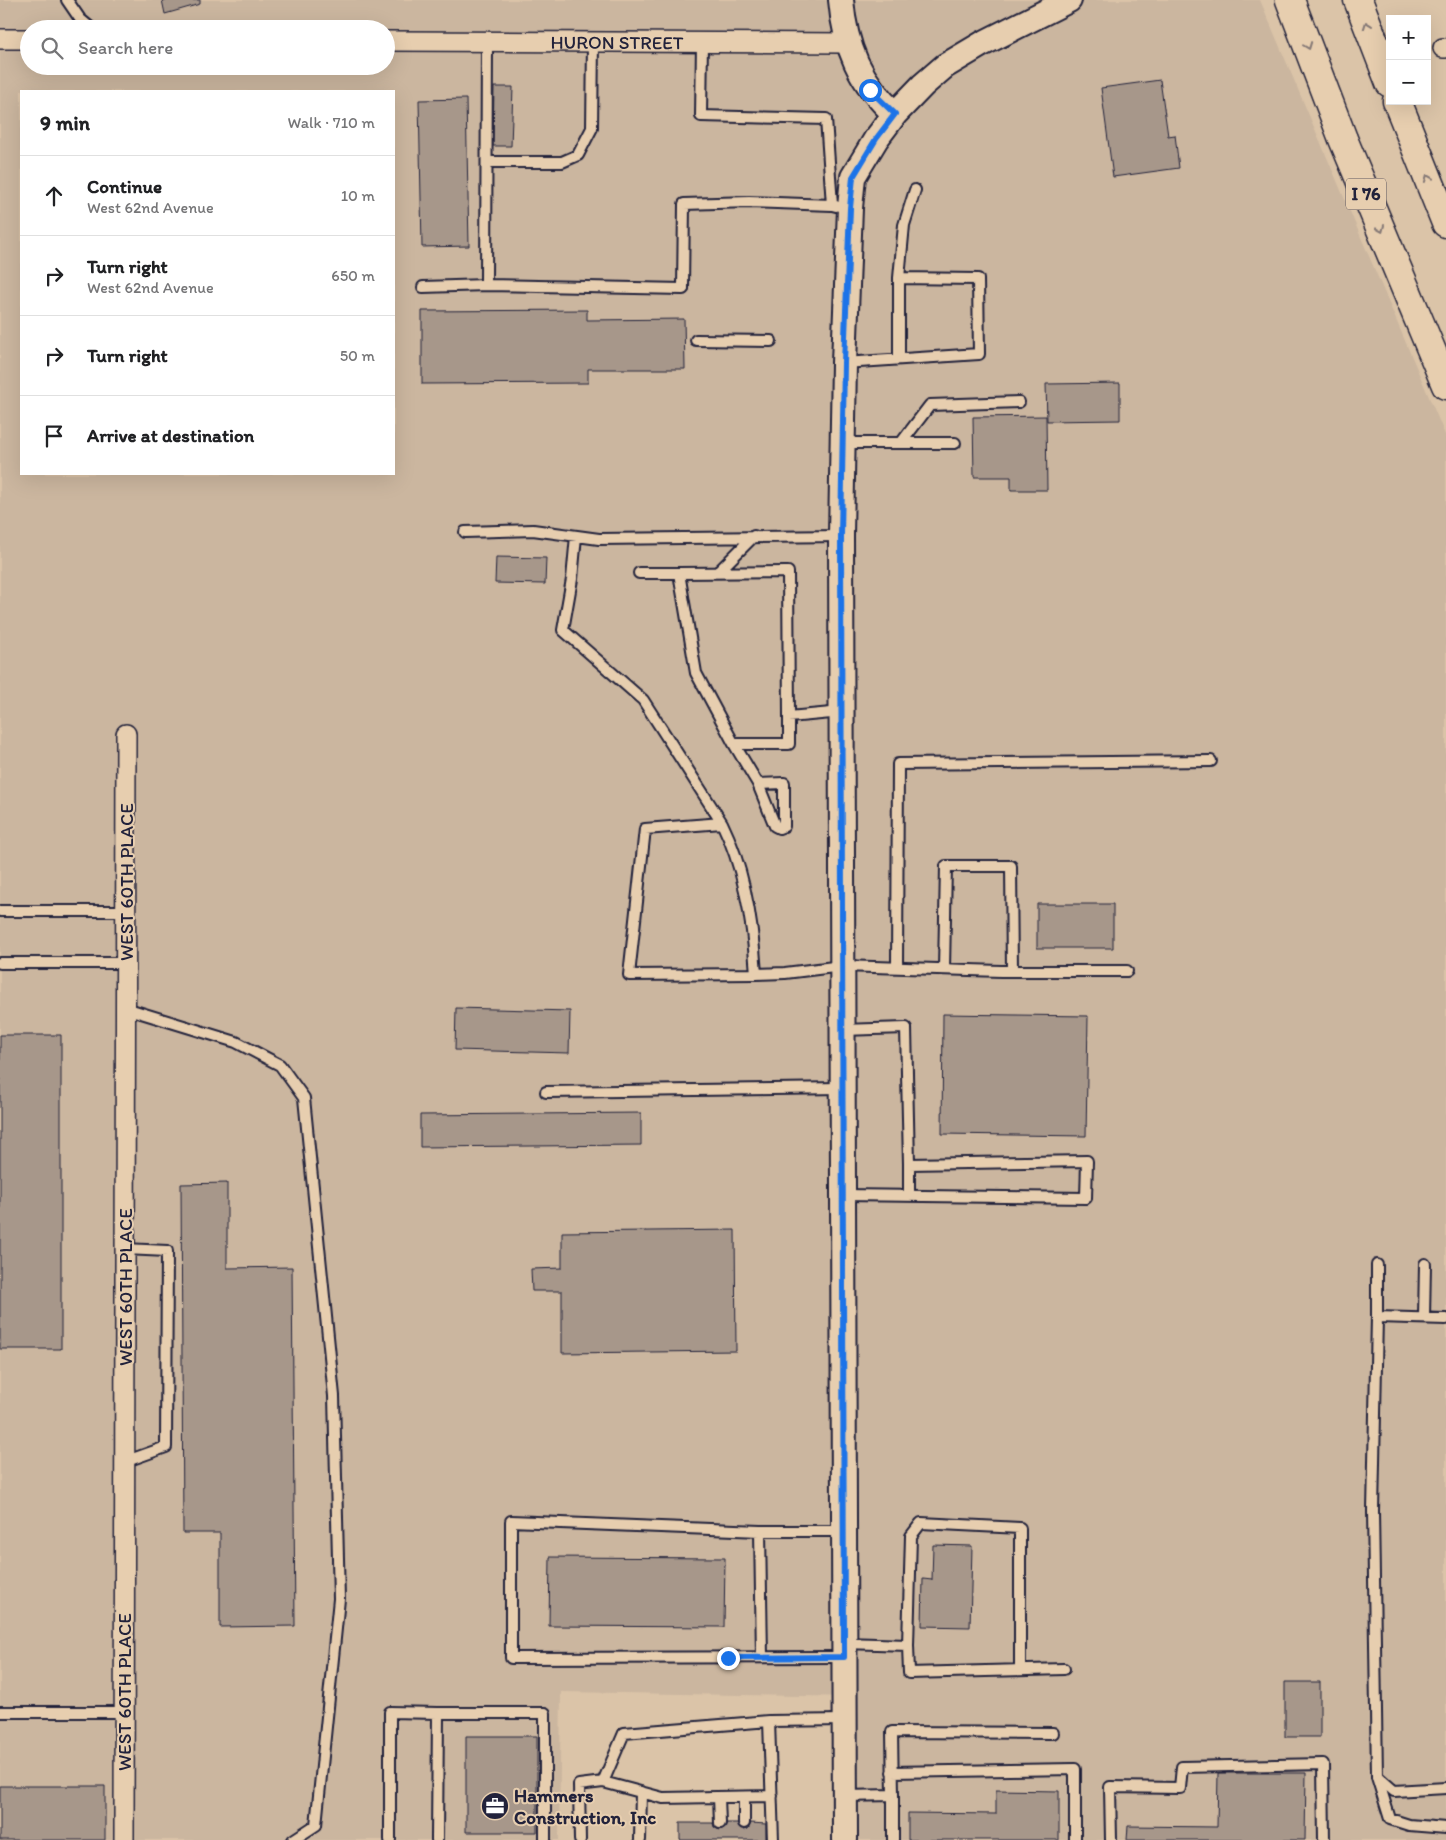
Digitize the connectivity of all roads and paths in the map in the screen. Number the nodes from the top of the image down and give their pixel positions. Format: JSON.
{"nodes":[{"id":1,"x":67,"y":0,"type":"edge"},
{"id":2,"x":841,"y":0,"type":"edge"},
{"id":3,"x":1068,"y":0,"type":"edge"},
{"id":4,"x":1290,"y":0,"type":"edge"},
{"id":5,"x":1358,"y":0,"type":"edge"},
{"id":6,"x":81,"y":20,"type":"edge"},
{"id":7,"x":0,"y":39,"type":"edge"},
{"id":8,"x":20,"y":39,"type":"edge"},
{"id":9,"x":395,"y":41,"type":"edge"},
{"id":10,"x":487,"y":41,"type":"junction"},
{"id":11,"x":593,"y":42,"type":"junction"},
{"id":12,"x":702,"y":42,"type":"junction"},
{"id":13,"x":848,"y":43,"type":"junction"},
{"id":14,"x":1386,"y":73,"type":"edge"},
{"id":15,"x":1399,"y":105,"type":"edge"},
{"id":16,"x":895,"y":114,"type":"junction"},
{"id":17,"x":487,"y":162,"type":"junction"},
{"id":18,"x":916,"y":190,"type":"dead end"},
{"id":19,"x":841,"y":207,"type":"junction"},
{"id":20,"x":1446,"y":223,"type":"edge"},
{"id":21,"x":899,"y":278,"type":"junction"},
{"id":22,"x":486,"y":285,"type":"junction"},
{"id":23,"x":423,"y":287,"type":"dead end"},
{"id":24,"x":696,"y":340,"type":"dead end"},
{"id":25,"x":771,"y":340,"type":"dead end"},
{"id":26,"x":899,"y":359,"type":"junction"},
{"id":27,"x":844,"y":363,"type":"junction"},
{"id":28,"x":1446,"y":386,"type":"edge"},
{"id":29,"x":1019,"y":402,"type":"dead end"},
{"id":30,"x":844,"y":443,"type":"junction"},
{"id":31,"x":901,"y":443,"type":"junction"},
{"id":32,"x":955,"y":443,"type":"dead end"},
{"id":33,"x":465,"y":532,"type":"dead end"},
{"id":34,"x":576,"y":536,"type":"junction"},
{"id":35,"x":754,"y":536,"type":"junction"},
{"id":36,"x":841,"y":536,"type":"junction"},
{"id":37,"x":718,"y":572,"type":"junction"},
{"id":38,"x":639,"y":573,"type":"dead end"},
{"id":39,"x":678,"y":573,"type":"junction"},
{"id":40,"x":842,"y":712,"type":"junction"},
{"id":41,"x":789,"y":716,"type":"junction"},
{"id":42,"x":126,"y":734,"type":"dead end"},
{"id":43,"x":734,"y":744,"type":"junction"},
{"id":44,"x":1211,"y":761,"type":"dead end"},
{"id":45,"x":758,"y":784,"type":"dead end"},
{"id":46,"x":722,"y":823,"type":"junction"},
{"id":47,"x":0,"y":911,"type":"edge"},
{"id":48,"x":126,"y":911,"type":"junction"},
{"id":49,"x":0,"y":963,"type":"edge"},
{"id":50,"x":126,"y":963,"type":"junction"},
{"id":51,"x":842,"y":966,"type":"junction"},
{"id":52,"x":897,"y":968,"type":"junction"},
{"id":53,"x":944,"y":969,"type":"junction"},
{"id":54,"x":1127,"y":971,"type":"dead end"},
{"id":55,"x":1012,"y":972,"type":"junction"},
{"id":56,"x":756,"y":974,"type":"junction"},
{"id":57,"x":126,"y":1008,"type":"junction"},
{"id":58,"x":842,"y":1030,"type":"junction"},
{"id":59,"x":841,"y":1088,"type":"junction"},
{"id":60,"x":546,"y":1092,"type":"dead end"},
{"id":61,"x":909,"y":1164,"type":"junction"},
{"id":62,"x":842,"y":1195,"type":"junction"},
{"id":63,"x":909,"y":1196,"type":"junction"},
{"id":64,"x":125,"y":1249,"type":"junction"},
{"id":65,"x":1425,"y":1264,"type":"dead end"},
{"id":66,"x":1376,"y":1265,"type":"dead end"},
{"id":67,"x":1377,"y":1317,"type":"junction"},
{"id":68,"x":1424,"y":1318,"type":"junction"},
{"id":69,"x":1446,"y":1319,"type":"edge"},
{"id":70,"x":124,"y":1462,"type":"junction"},
{"id":71,"x":760,"y":1531,"type":"junction"},
{"id":72,"x":845,"y":1531,"type":"junction"},
{"id":73,"x":908,"y":1645,"type":"junction"},
{"id":74,"x":844,"y":1650,"type":"junction"},
{"id":75,"x":762,"y":1657,"type":"junction"},
{"id":76,"x":1064,"y":1669,"type":"dead end"},
{"id":77,"x":1020,"y":1670,"type":"junction"},
{"id":78,"x":0,"y":1712,"type":"edge"},
{"id":79,"x":124,"y":1712,"type":"junction"},
{"id":80,"x":438,"y":1713,"type":"junction"},
{"id":81,"x":845,"y":1720,"type":"junction"},
{"id":82,"x":769,"y":1722,"type":"junction"},
{"id":83,"x":1053,"y":1733,"type":"dead end"},
{"id":84,"x":892,"y":1772,"type":"junction"},
{"id":85,"x":1376,"y":1776,"type":"junction"},
{"id":86,"x":603,"y":1782,"type":"junction"},
{"id":87,"x":1446,"y":1788,"type":"edge"},
{"id":88,"x":640,"y":1792,"type":"junction"},
{"id":89,"x":893,"y":1795,"type":"junction"},
{"id":90,"x":772,"y":1796,"type":"junction"},
{"id":91,"x":845,"y":1796,"type":"junction"},
{"id":92,"x":720,"y":1797,"type":"junction"},
{"id":93,"x":744,"y":1797,"type":"junction"},
{"id":94,"x":720,"y":1823,"type":"dead end"},
{"id":95,"x":744,"y":1823,"type":"dead end"},
{"id":96,"x":1446,"y":1828,"type":"edge"},
{"id":97,"x":124,"y":1840,"type":"edge"},
{"id":98,"x":293,"y":1840,"type":"edge"},
{"id":99,"x":390,"y":1840,"type":"edge"},
{"id":100,"x":437,"y":1840,"type":"edge"},
{"id":101,"x":545,"y":1840,"type":"edge"},
{"id":102,"x":580,"y":1840,"type":"edge"},
{"id":103,"x":640,"y":1840,"type":"edge"},
{"id":104,"x":773,"y":1840,"type":"edge"},
{"id":105,"x":845,"y":1840,"type":"edge"},
{"id":106,"x":893,"y":1840,"type":"edge"},
{"id":107,"x":1075,"y":1840,"type":"edge"},
{"id":108,"x":1111,"y":1840,"type":"edge"},
{"id":109,"x":1324,"y":1840,"type":"edge"}],
"edges":[{"from":1,"to":6,"type":"lane"},
{"from":2,"to":13,"type":"street"},
{"from":3,"to":16,"type":"street"},
{"from":4,"to":28,"type":"highway","number":"I 76","one_way":true},
{"from":14,"to":5,"type":"highway","one_way":true},
{"from":7,"to":8,"type":"street"},
{"from":9,"to":10,"type":"street","name":"HURON STREET"},
{"from":10,"to":11,"type":"street","name":"HURON STREET"},
{"from":10,"to":17,"type":"lane"},
{"from":11,"to":12,"type":"street","name":"HURON STREET"},
{"from":11,"to":17,"type":"lane"},
{"from":12,"to":13,"type":"street","name":"HURON STREET"},
{"from":12,"to":19,"type":"lane"},
{"from":13,"to":16,"type":"street"},
{"from":20,"to":15,"type":"highway","one_way":true},
{"from":16,"to":19,"type":"street"},
{"from":17,"to":22,"type":"lane"},
{"from":18,"to":21,"type":"lane"},
{"from":19,"to":22,"type":"lane"},
{"from":19,"to":27,"type":"street"},
{"from":21,"to":26,"type":"lane"},
{"from":21,"to":26,"type":"lane"},
{"from":22,"to":23,"type":"lane"},
{"from":24,"to":25,"type":"lane"},
{"from":26,"to":27,"type":"lane"},
{"from":27,"to":30,"type":"street"},
{"from":29,"to":31,"type":"lane"},
{"from":30,"to":31,"type":"lane"},
{"from":30,"to":36,"type":"street"},
{"from":31,"to":32,"type":"lane"},
{"from":33,"to":34,"type":"lane"},
{"from":34,"to":35,"type":"lane"},
{"from":34,"to":46,"type":"lane"},
{"from":35,"to":36,"type":"lane"},
{"from":35,"to":37,"type":"lane"},
{"from":36,"to":40,"type":"street"},
{"from":37,"to":39,"type":"lane"},
{"from":37,"to":41,"type":"lane"},
{"from":38,"to":39,"type":"lane"},
{"from":39,"to":43,"type":"lane"},
{"from":40,"to":41,"type":"lane"},
{"from":40,"to":51,"type":"street"},
{"from":41,"to":43,"type":"lane"},
{"from":42,"to":48,"type":"street","name":"WEST 60TH PLACE"},
{"from":43,"to":45,"type":"lane"},
{"from":44,"to":52,"type":"lane"},
{"from":46,"to":56,"type":"lane"},
{"from":46,"to":56,"type":"lane"},
{"from":47,"to":48,"type":"lane"},
{"from":48,"to":50,"type":"street","name":"WEST 60TH PLACE"},
{"from":49,"to":50,"type":"lane"},
{"from":50,"to":57,"type":"street","name":"WEST 60TH PLACE"},
{"from":51,"to":52,"type":"lane"},
{"from":51,"to":56,"type":"lane"},
{"from":51,"to":58,"type":"street"},
{"from":52,"to":53,"type":"lane"},
{"from":53,"to":55,"type":"lane"},
{"from":53,"to":55,"type":"lane"},
{"from":54,"to":55,"type":"lane"},
{"from":57,"to":64,"type":"street","name":"WEST 60TH PLACE"},
{"from":57,"to":98,"type":"lane"},
{"from":58,"to":59,"type":"street"},
{"from":58,"to":61,"type":"lane"},
{"from":59,"to":60,"type":"lane"},
{"from":59,"to":62,"type":"street"},
{"from":61,"to":63,"type":"lane"},
{"from":61,"to":63,"type":"lane"},
{"from":62,"to":63,"type":"lane"},
{"from":62,"to":72,"type":"street"},
{"from":64,"to":70,"type":"street","name":"WEST 60TH PLACE"},
{"from":64,"to":70,"type":"lane"},
{"from":65,"to":68,"type":"lane"},
{"from":66,"to":67,"type":"lane"},
{"from":67,"to":68,"type":"lane"},
{"from":67,"to":85,"type":"lane"},
{"from":68,"to":69,"type":"lane"},
{"from":70,"to":79,"type":"street","name":"WEST 60TH PLACE"},
{"from":71,"to":72,"type":"lane"},
{"from":71,"to":75,"type":"lane"},
{"from":71,"to":75,"type":"lane"},
{"from":72,"to":74,"type":"street"},
{"from":73,"to":74,"type":"lane"},
{"from":73,"to":77,"type":"lane"},
{"from":73,"to":77,"type":"lane"},
{"from":74,"to":75,"type":"lane"},
{"from":74,"to":81,"type":"street"},
{"from":76,"to":77,"type":"lane"},
{"from":78,"to":79,"type":"lane"},
{"from":79,"to":97,"type":"street","name":"WEST 60TH PLACE"},
{"from":80,"to":99,"type":"lane"},
{"from":80,"to":100,"type":"lane"},
{"from":80,"to":101,"type":"lane"},
{"from":81,"to":82,"type":"lane"},
{"from":81,"to":91,"type":"street"},
{"from":82,"to":86,"type":"lane"},
{"from":82,"to":90,"type":"lane"},
{"from":83,"to":84,"type":"lane"},
{"from":84,"to":89,"type":"lane"},
{"from":84,"to":107,"type":"lane"},
{"from":85,"to":87,"type":"lane"},
{"from":85,"to":96,"type":"lane"},
{"from":86,"to":88,"type":"lane"},
{"from":86,"to":102,"type":"lane"},
{"from":88,"to":92,"type":"lane"},
{"from":88,"to":103,"type":"lane"},
{"from":89,"to":91,"type":"lane"},
{"from":89,"to":106,"type":"lane"},
{"from":90,"to":93,"type":"lane"},
{"from":90,"to":104,"type":"lane"},
{"from":91,"to":105,"type":"street"},
{"from":92,"to":93,"type":"lane"},
{"from":92,"to":94,"type":"lane"},
{"from":93,"to":95,"type":"lane"},
{"from":108,"to":109,"type":"lane"}]}
